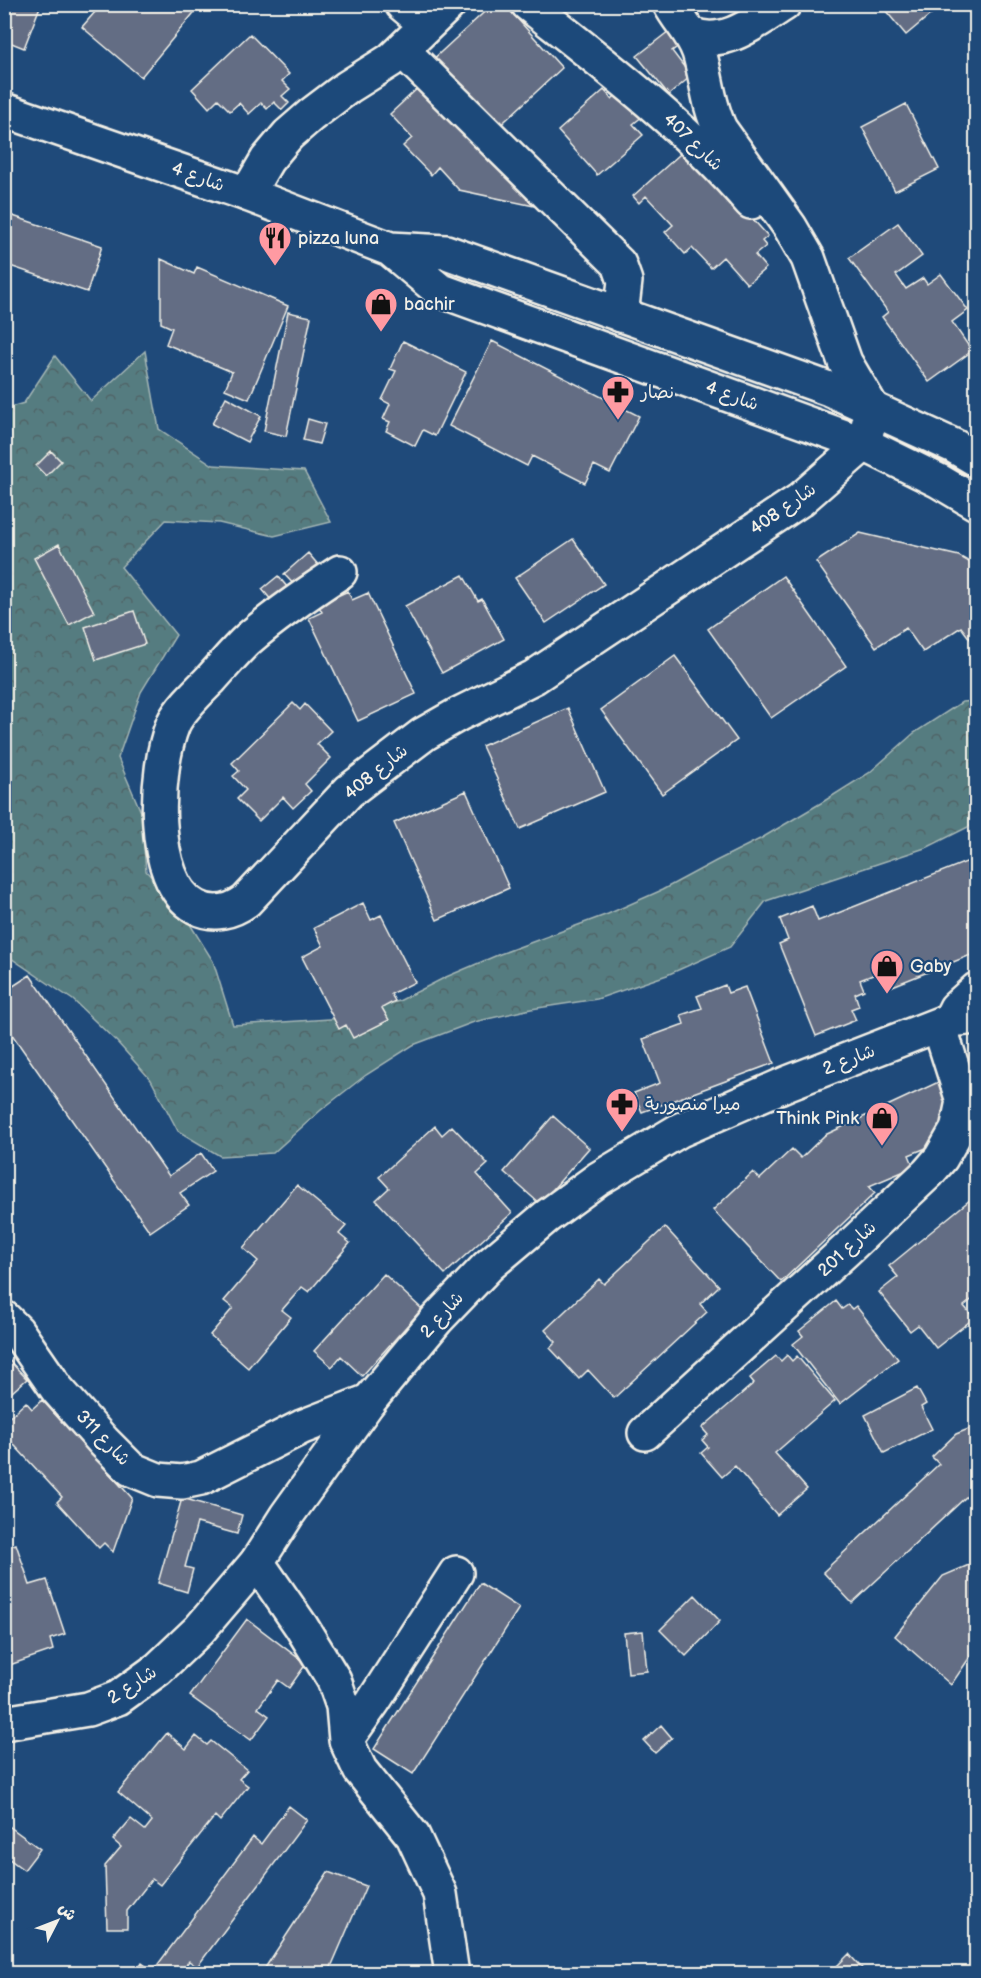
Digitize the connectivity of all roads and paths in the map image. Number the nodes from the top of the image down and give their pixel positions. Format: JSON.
{"nodes":[{"id":1,"x":402,"y":4,"type":"edge"},
{"id":2,"x":528,"y":4,"type":"edge"},
{"id":3,"x":670,"y":4,"type":"edge"},
{"id":4,"x":784,"y":4,"type":"edge"},
{"id":5,"x":438,"y":15,"type":"edge"},
{"id":6,"x":691,"y":34,"type":"junction"},
{"id":7,"x":402,"y":50,"type":"junction"},
{"id":8,"x":4,"y":110,"type":"edge"},
{"id":9,"x":248,"y":194,"type":"junction"},
{"id":10,"x":390,"y":249,"type":"junction"},
{"id":11,"x":825,"y":310,"type":"junction"},
{"id":12,"x":621,"y":315,"type":"junction"},
{"id":13,"x":771,"y":368,"type":"junction"},
{"id":14,"x":763,"y":408,"type":"junction"},
{"id":15,"x":872,"y":408,"type":"junction"},
{"id":16,"x":864,"y":444,"type":"junction"},
{"id":17,"x":976,"y":459,"type":"edge"},
{"id":18,"x":976,"y":503,"type":"edge"},
{"id":19,"x":340,"y":572,"type":"dead end"},
{"id":20,"x":976,"y":990,"type":"edge"},
{"id":21,"x":955,"y":1021,"type":"edge"},
{"id":22,"x":4,"y":1318,"type":"edge"},
{"id":23,"x":369,"y":1401,"type":"junction"},
{"id":24,"x":645,"y":1433,"type":"dead end"},
{"id":25,"x":257,"y":1562,"type":"junction"},
{"id":26,"x":456,"y":1573,"type":"dead end"},
{"id":27,"x":4,"y":1723,"type":"edge"},
{"id":28,"x":346,"y":1740,"type":"junction"},
{"id":29,"x":452,"y":1974,"type":"edge"}],
"edges":[{"from":1,"to":5,"type":"street"},
{"from":2,"to":11,"type":"street","name":"شارع 407"},
{"from":3,"to":6,"type":"street"},
{"from":4,"to":6,"type":"street"},
{"from":5,"to":7,"type":"street"},
{"from":6,"to":11,"type":"street"},
{"from":7,"to":9,"type":"street"},
{"from":7,"to":12,"type":"street"},
{"from":8,"to":9,"type":"street","name":"شارع 4"},
{"from":9,"to":10,"type":"street","name":"شارع 4"},
{"from":10,"to":12,"type":"street","name":"شارع 4"},
{"from":10,"to":14,"type":"street","name":"شارع 4"},
{"from":11,"to":15,"type":"street"},
{"from":12,"to":13,"type":"street","name":"شارع 4"},
{"from":13,"to":14,"type":"street"},
{"from":13,"to":15,"type":"street","name":"شارع 4"},
{"from":14,"to":16,"type":"street","name":"شارع 4"},
{"from":15,"to":16,"type":"street"},
{"from":15,"to":17,"type":"street","name":"شارع 4"},
{"from":16,"to":18,"type":"street","name":"شارع 4"},
{"from":16,"to":19,"type":"street","name":"شارع 408"},
{"from":20,"to":21,"type":"street"},
{"from":21,"to":23,"type":"street","name":"شارع 2"},
{"from":21,"to":24,"type":"street","name":"شارع 201"},
{"from":22,"to":23,"type":"street","name":"شارع 311"},
{"from":23,"to":25,"type":"street","name":"شارع 2"},
{"from":25,"to":27,"type":"street","name":"شارع 2"},
{"from":25,"to":28,"type":"street"},
{"from":26,"to":28,"type":"street"},
{"from":28,"to":29,"type":"street"}]}
